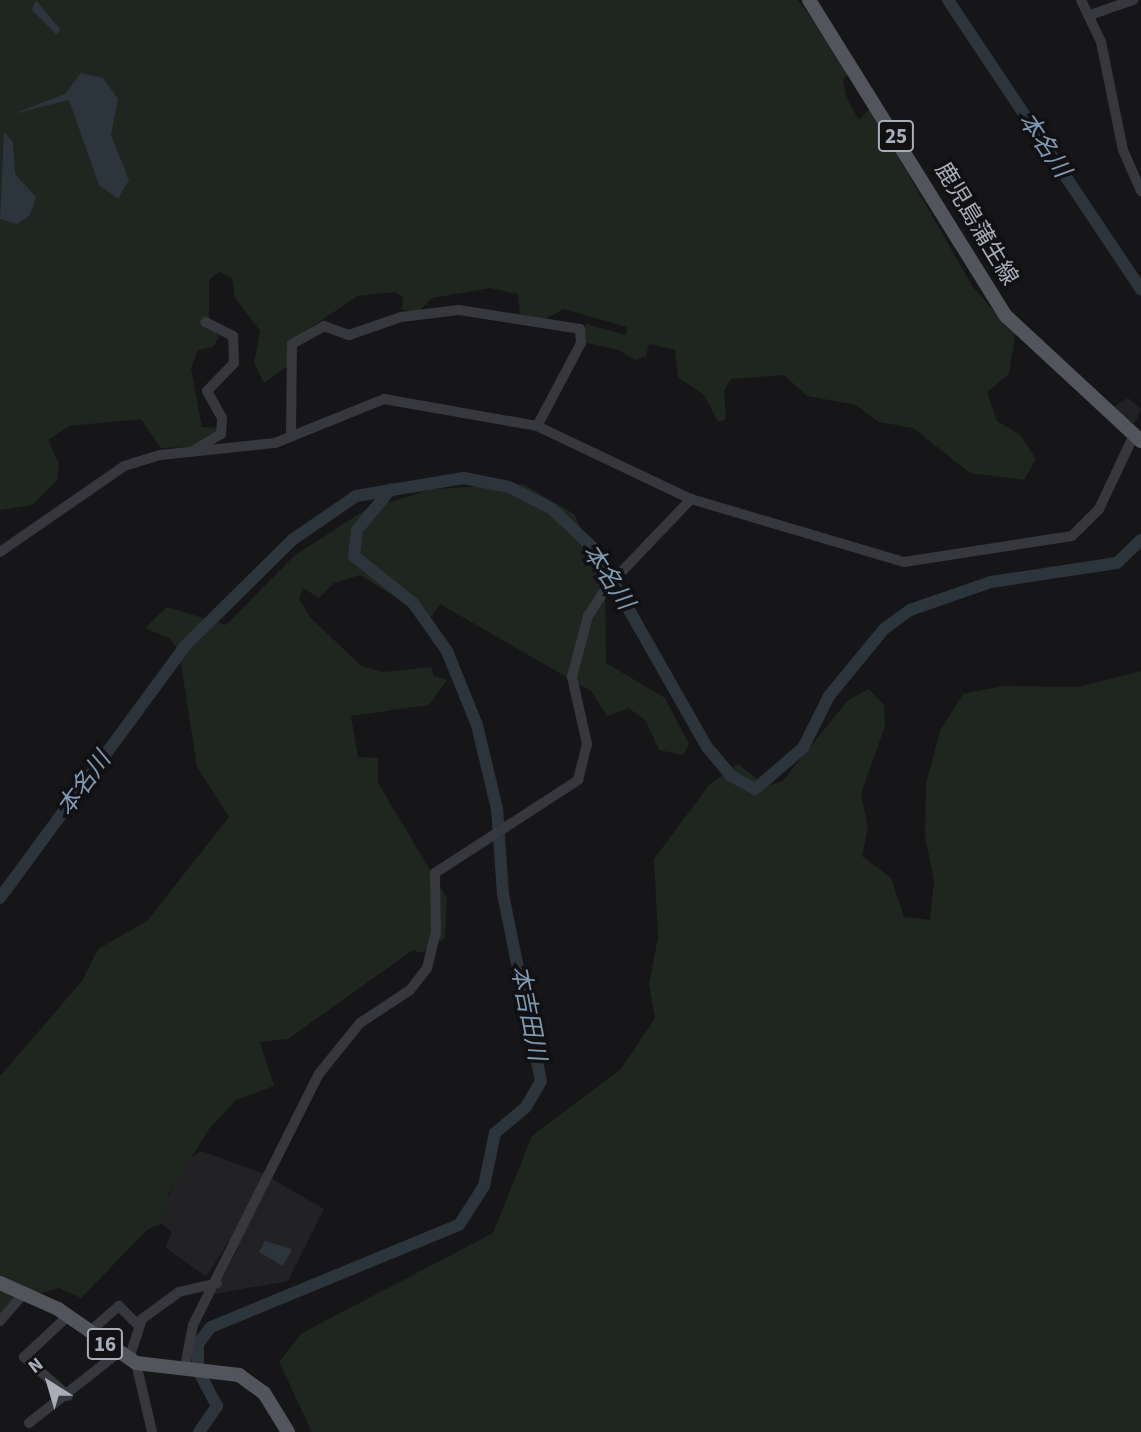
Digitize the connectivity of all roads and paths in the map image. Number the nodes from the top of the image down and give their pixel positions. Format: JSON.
{"nodes":[{"id":1,"x":809,"y":0,"type":"edge"},
{"id":2,"x":1081,"y":0,"type":"edge"},
{"id":3,"x":1133,"y":0,"type":"edge"},
{"id":4,"x":1090,"y":15,"type":"junction"},
{"id":5,"x":1141,"y":191,"type":"edge"},
{"id":6,"x":205,"y":322,"type":"dead end"},
{"id":7,"x":537,"y":426,"type":"junction"},
{"id":8,"x":291,"y":436,"type":"junction"},
{"id":9,"x":1138,"y":438,"type":"edge"},
{"id":10,"x":191,"y":452,"type":"junction"},
{"id":11,"x":691,"y":499,"type":"junction"},
{"id":12,"x":0,"y":552,"type":"edge"},
{"id":13,"x":0,"y":1283,"type":"edge"},
{"id":14,"x":217,"y":1283,"type":"junction"},
{"id":15,"x":25,"y":1292,"type":"junction"},
{"id":16,"x":68,"y":1315,"type":"junction"},
{"id":17,"x":0,"y":1321,"type":"edge"},
{"id":18,"x":137,"y":1324,"type":"junction"},
{"id":19,"x":89,"y":1332,"type":"junction"},
{"id":20,"x":128,"y":1359,"type":"junction"},
{"id":21,"x":190,"y":1367,"type":"junction"},
{"id":22,"x":68,"y":1396,"type":"junction"},
{"id":23,"x":29,"y":1423,"type":"dead end"},
{"id":24,"x":152,"y":1432,"type":"edge"},
{"id":25,"x":288,"y":1432,"type":"edge"}],
"edges":[{"from":1,"to":9,"type":"main road","name":"鹿児島蒲生線","number":"25"},
{"from":2,"to":4,"type":"street"},
{"from":3,"to":4,"type":"street"},
{"from":4,"to":5,"type":"street"},
{"from":6,"to":10,"type":"street"},
{"from":7,"to":8,"type":"street"},
{"from":7,"to":8,"type":"street"},
{"from":7,"to":11,"type":"street"},
{"from":8,"to":10,"type":"street"},
{"from":9,"to":11,"type":"street"},
{"from":10,"to":12,"type":"street"},
{"from":11,"to":14,"type":"street"},
{"from":13,"to":15,"type":"main road","number":"16"},
{"from":14,"to":18,"type":"street"},
{"from":14,"to":21,"type":"street"},
{"from":15,"to":16,"type":"main road","number":"16"},
{"from":15,"to":17,"type":"street"},
{"from":16,"to":19,"type":"main road","number":"16"},
{"from":16,"to":22,"type":"street"},
{"from":18,"to":19,"type":"street"},
{"from":18,"to":20,"type":"street"},
{"from":19,"to":20,"type":"main road","number":"16"},
{"from":20,"to":21,"type":"main road","number":"16"},
{"from":20,"to":22,"type":"street"},
{"from":20,"to":24,"type":"street"},
{"from":21,"to":25,"type":"main road","number":"16"},
{"from":22,"to":23,"type":"street"}]}
